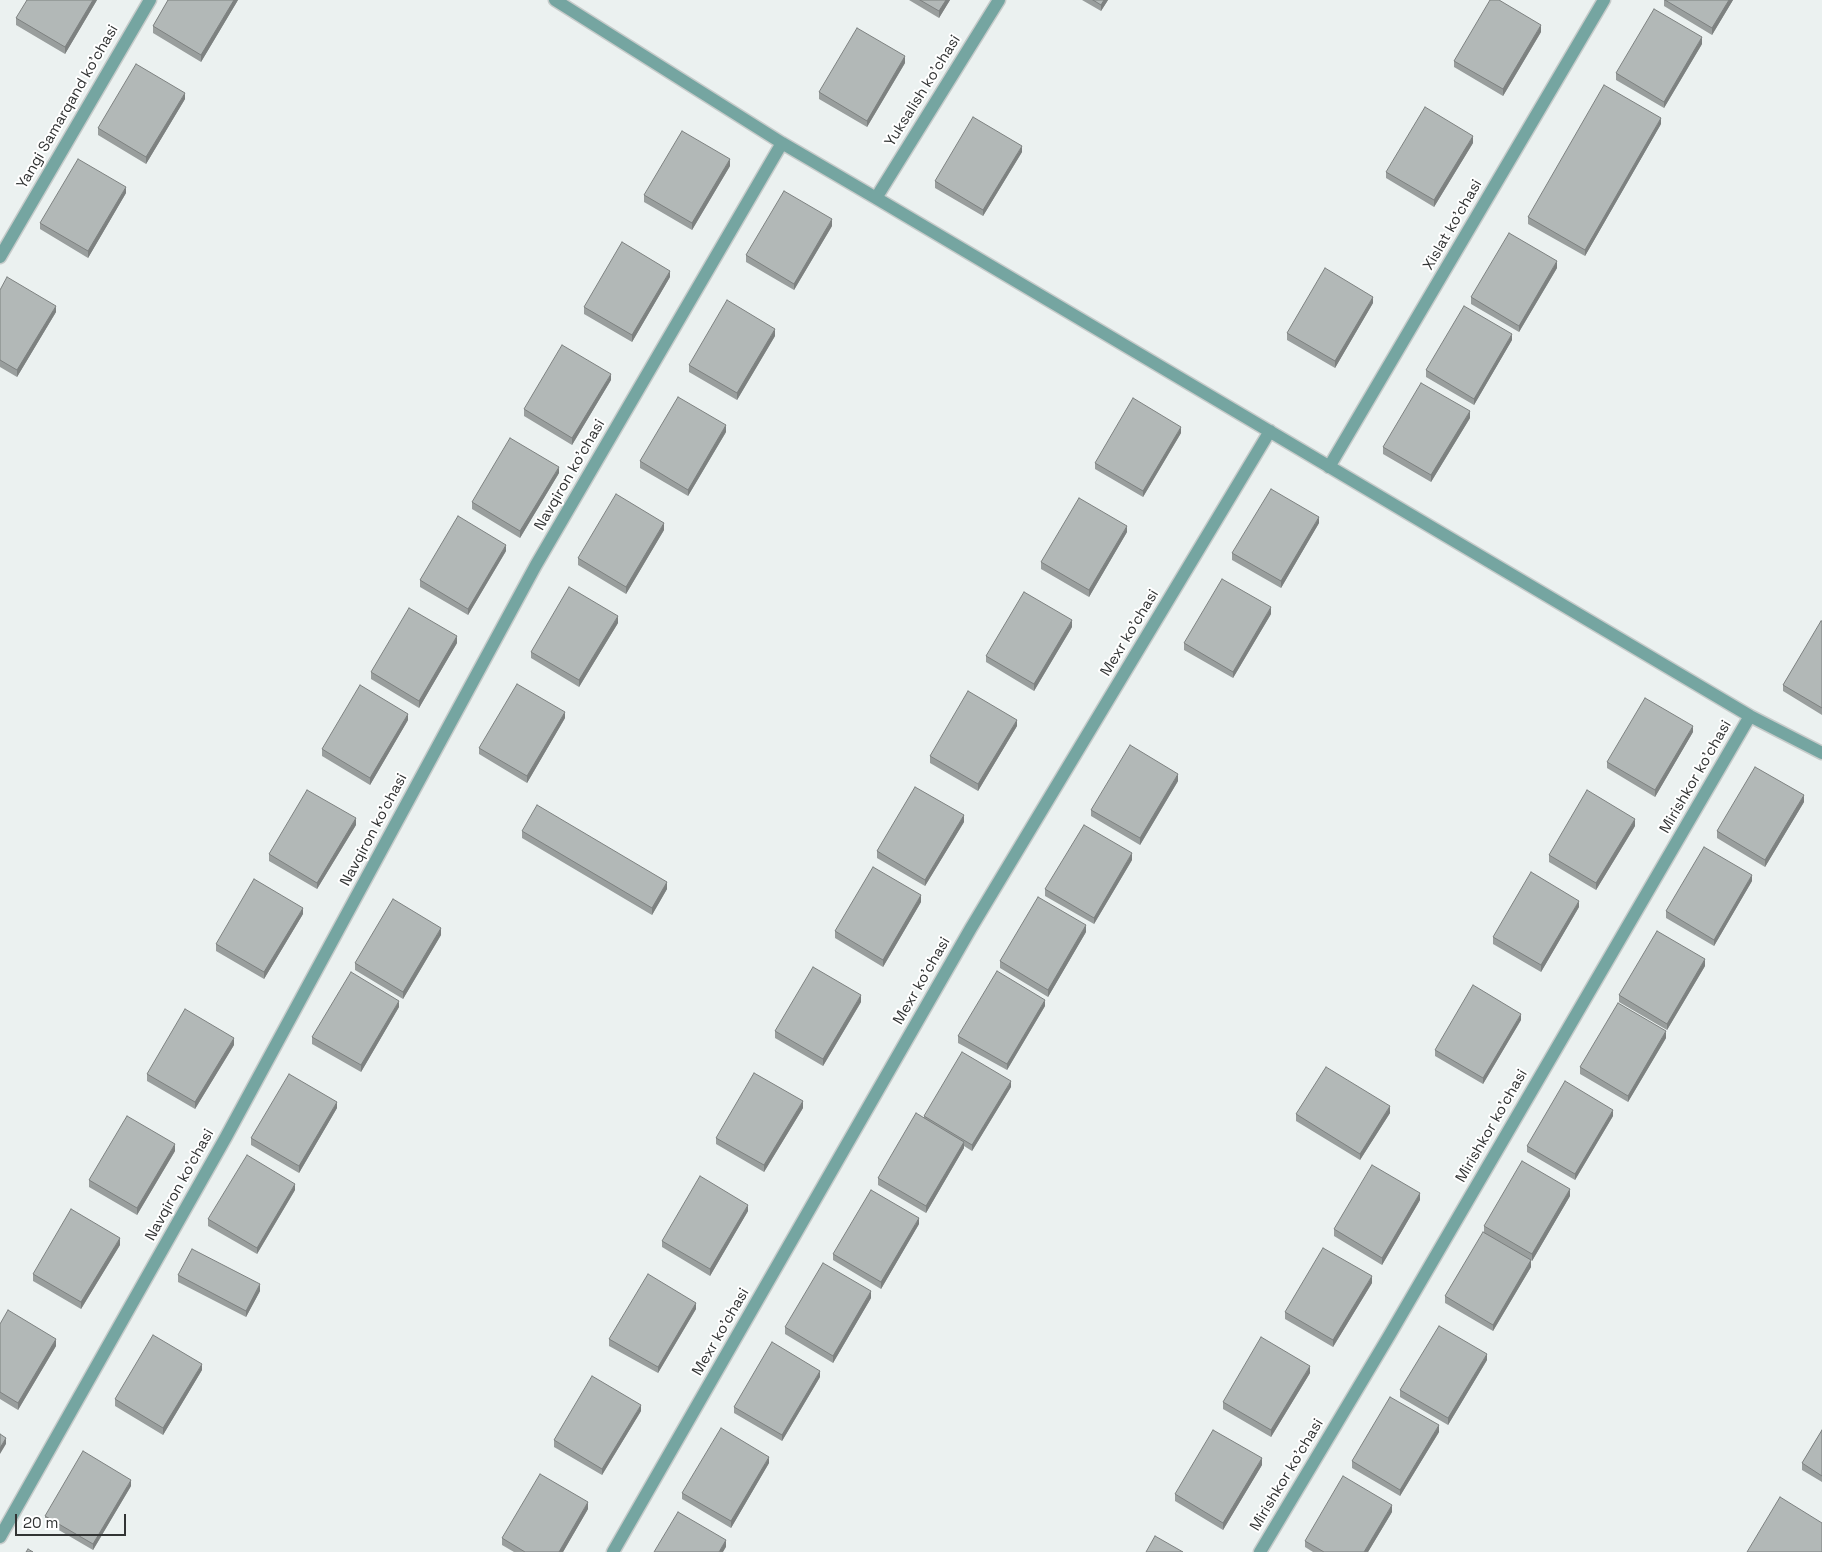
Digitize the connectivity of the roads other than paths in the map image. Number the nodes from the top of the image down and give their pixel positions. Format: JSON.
{"nodes":[{"id":1,"x":150,"y":0,"type":"edge"},
{"id":2,"x":555,"y":0,"type":"edge"},
{"id":3,"x":998,"y":0,"type":"edge"},
{"id":4,"x":1604,"y":0,"type":"edge"},
{"id":5,"x":782,"y":143,"type":"junction"},
{"id":6,"x":876,"y":198,"type":"junction"},
{"id":7,"x":0,"y":257,"type":"edge"},
{"id":8,"x":1270,"y":431,"type":"junction"},
{"id":9,"x":1329,"y":467,"type":"junction"},
{"id":10,"x":1750,"y":716,"type":"junction"},
{"id":11,"x":1822,"y":753,"type":"edge"},
{"id":12,"x":0,"y":1537,"type":"edge"},
{"id":13,"x":613,"y":1552,"type":"edge"},
{"id":14,"x":1260,"y":1552,"type":"edge"}],
"edges":[{"from":1,"to":7,"type":"street","name":"Yangi Samarqand ko'chasi"},
{"from":2,"to":5,"type":"street"},
{"from":3,"to":6,"type":"street","name":"Yuksalish ko'chasi"},
{"from":4,"to":9,"type":"street","name":"Xislat ko'chasi"},
{"from":5,"to":6,"type":"street"},
{"from":5,"to":12,"type":"street","name":"Navqiron ko'chasi"},
{"from":6,"to":8,"type":"street"},
{"from":8,"to":9,"type":"street"},
{"from":8,"to":13,"type":"street","name":"Mexr ko'chasi"},
{"from":9,"to":10,"type":"street"},
{"from":10,"to":11,"type":"street"},
{"from":10,"to":14,"type":"street","name":"Mirishkor ko'chasi"}]}
